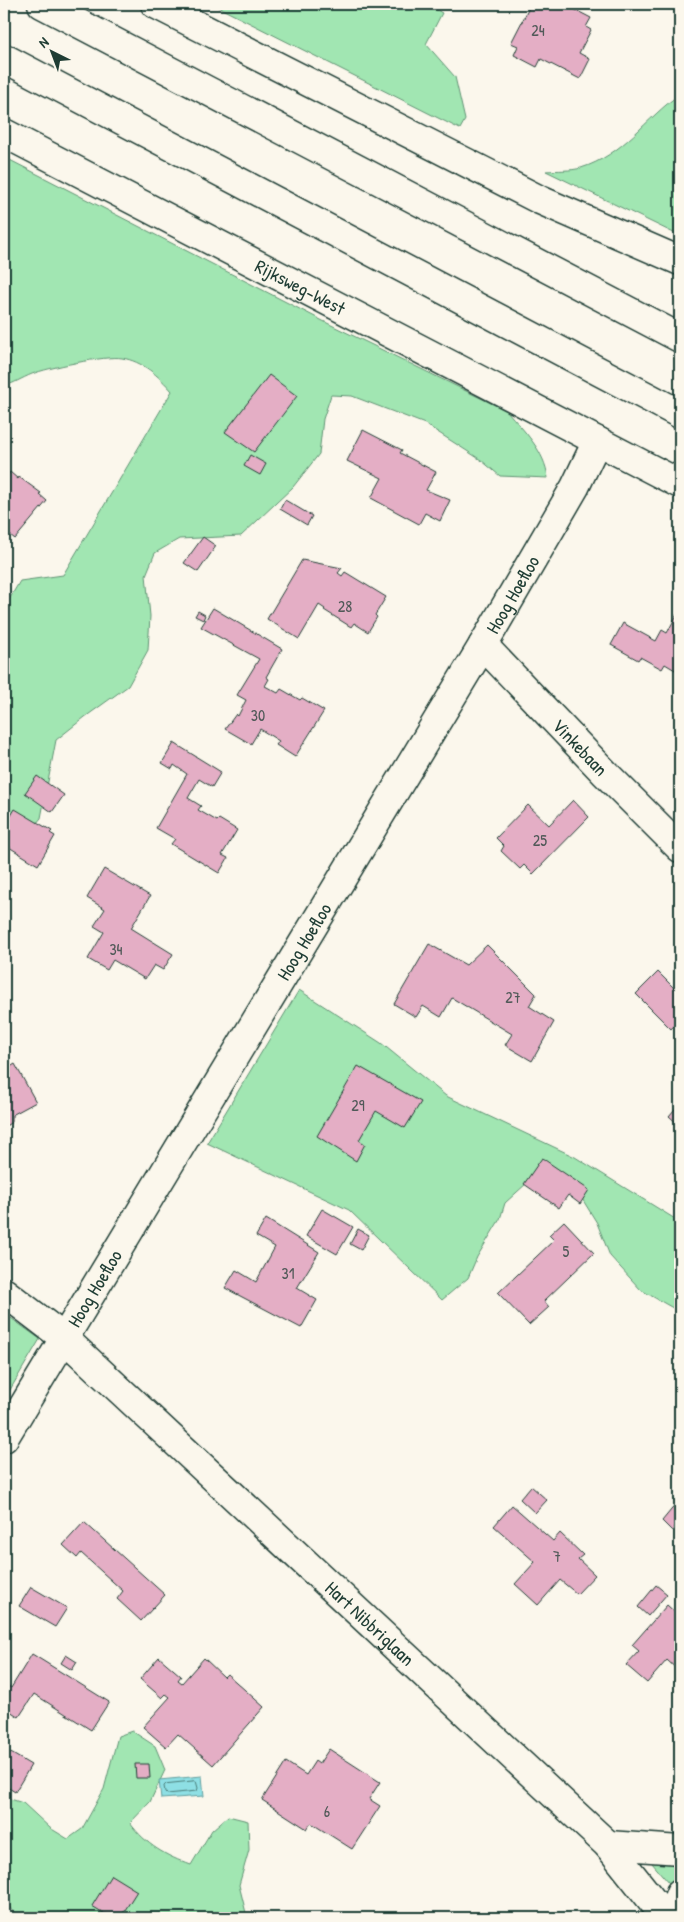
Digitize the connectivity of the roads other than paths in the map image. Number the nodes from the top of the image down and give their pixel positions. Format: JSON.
{"nodes":[{"id":1,"x":42,"y":4,"type":"edge"},
{"id":2,"x":155,"y":4,"type":"edge"},
{"id":3,"x":4,"y":58,"type":"edge"},
{"id":4,"x":4,"y":133,"type":"edge"},
{"id":5,"x":680,"y":261,"type":"edge"},
{"id":6,"x":680,"y":338,"type":"edge"},
{"id":7,"x":680,"y":414,"type":"edge"},
{"id":8,"x":597,"y":441,"type":"junction"},
{"id":9,"x":680,"y":484,"type":"edge"},
{"id":10,"x":483,"y":645,"type":"junction"},
{"id":11,"x":680,"y":848,"type":"edge"},
{"id":12,"x":4,"y":1292,"type":"edge"},
{"id":13,"x":64,"y":1338,"type":"junction"},
{"id":14,"x":4,"y":1438,"type":"edge"},
{"id":15,"x":608,"y":1845,"type":"junction"},
{"id":16,"x":680,"y":1850,"type":"edge"},
{"id":17,"x":680,"y":1893,"type":"edge"},
{"id":18,"x":666,"y":1918,"type":"edge"},
{"id":19,"x":675,"y":1918,"type":"edge"}],
"edges":[{"from":1,"to":6,"type":"main road"},
{"from":2,"to":5,"type":"main road"},
{"from":3,"to":7,"type":"main road"},
{"from":4,"to":8,"type":"main road","name":"Rijksweg-West"},
{"from":8,"to":9,"type":"main road","name":"Rijksweg-West"},
{"from":8,"to":10,"type":"main road","name":"Hoog Hoefloo"},
{"from":10,"to":11,"type":"main road","name":"Vinkebaan"},
{"from":10,"to":13,"type":"main road","name":"Hoog Hoefloo"},
{"from":12,"to":13,"type":"main road","name":"Hart Nibbriglaan"},
{"from":13,"to":14,"type":"main road","name":"Hoog Hoefloo"},
{"from":13,"to":15,"type":"main road","name":"Hart Nibbriglaan"},
{"from":15,"to":16,"type":"main road"},
{"from":15,"to":18,"type":"main road","name":"Hart Nibbriglaan"},
{"from":17,"to":19,"type":"main road"}]}
